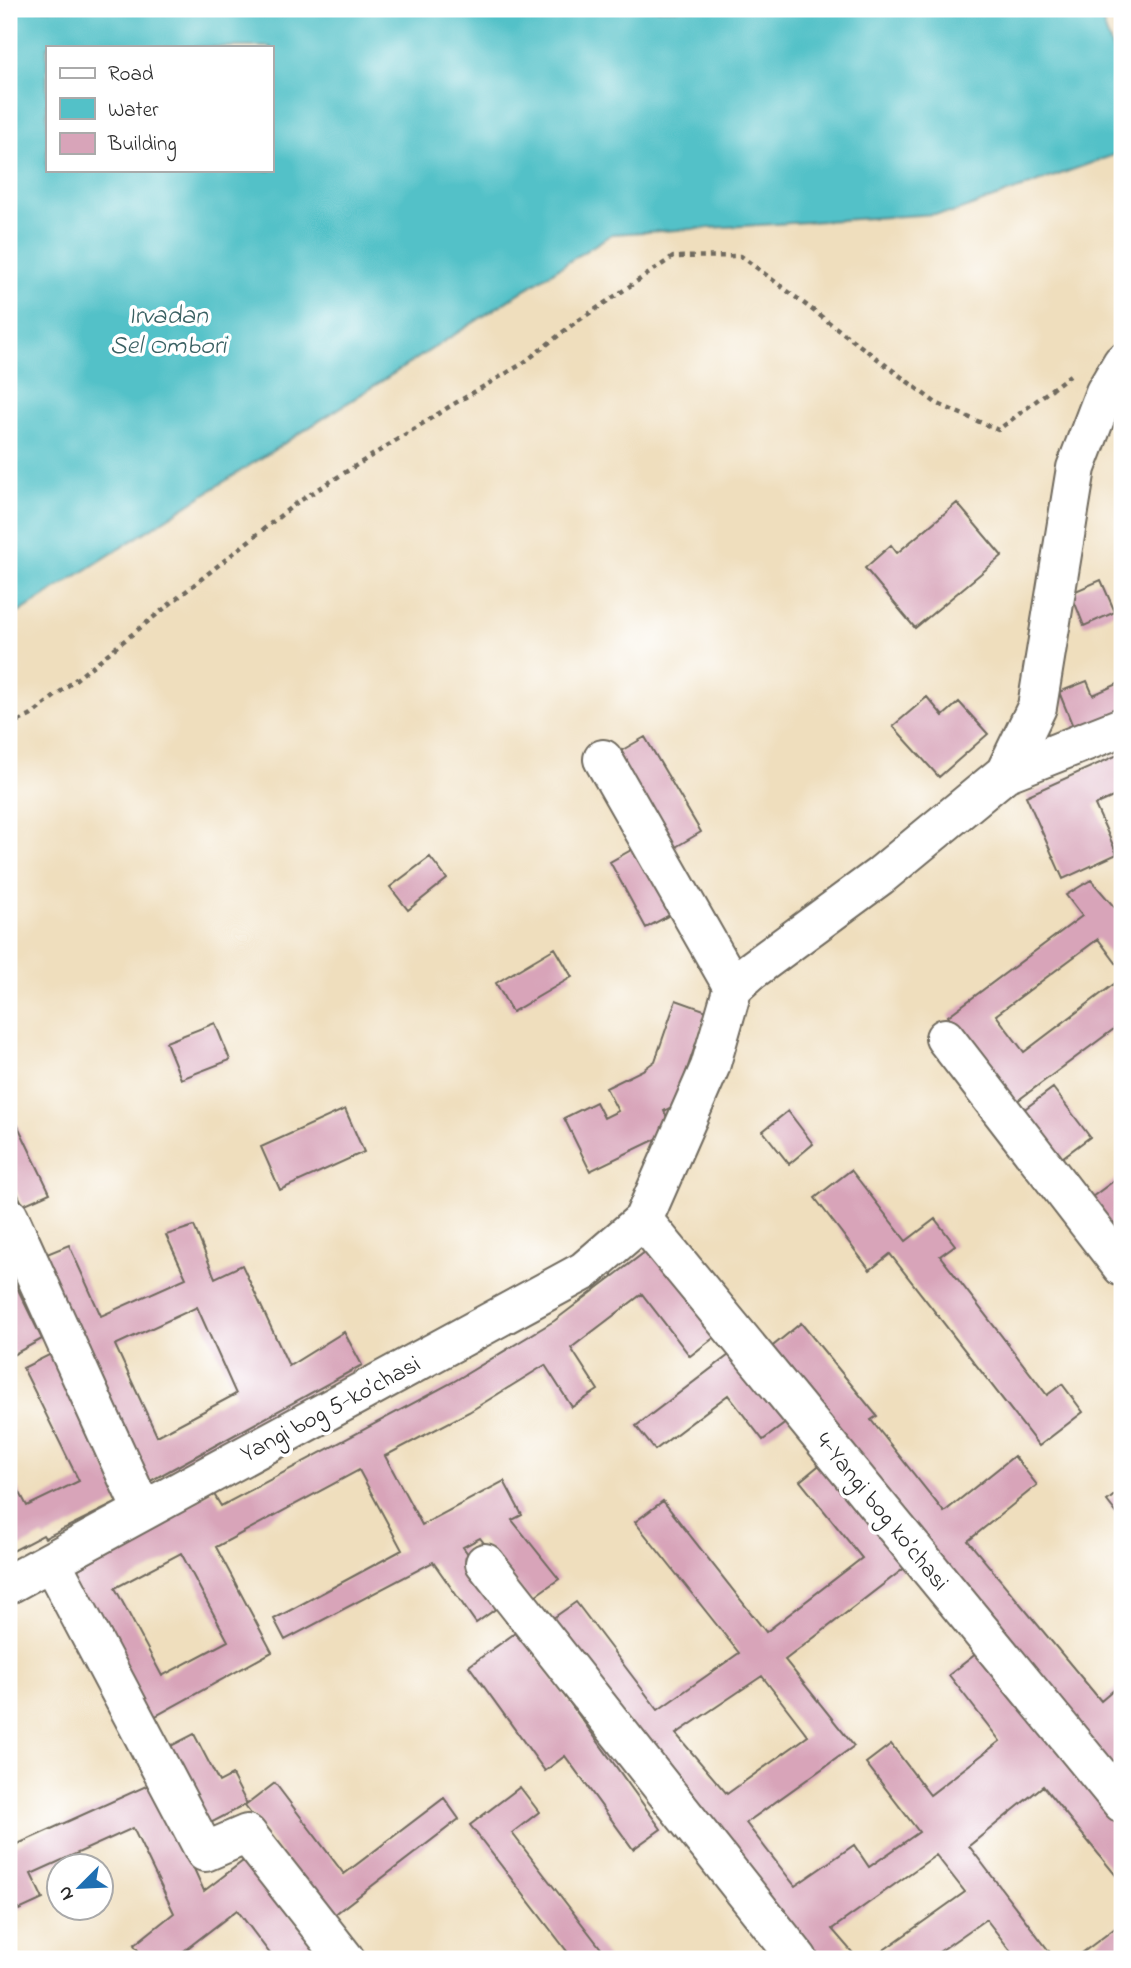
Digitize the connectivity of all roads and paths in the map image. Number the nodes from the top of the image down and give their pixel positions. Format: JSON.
{"nodes":[{"id":1,"x":1122,"y":363,"type":"edge"},
{"id":2,"x":1079,"y":369,"type":"dead end"},
{"id":3,"x":9,"y":724,"type":"edge"},
{"id":4,"x":1122,"y":727,"type":"edge"},
{"id":5,"x":603,"y":759,"type":"dead end"},
{"id":6,"x":1005,"y":773,"type":"junction"},
{"id":7,"x":733,"y":987,"type":"junction"},
{"id":8,"x":945,"y":1038,"type":"dead end"},
{"id":9,"x":9,"y":1217,"type":"edge"},
{"id":10,"x":643,"y":1220,"type":"junction"},
{"id":11,"x":1122,"y":1267,"type":"edge"},
{"id":12,"x":142,"y":1510,"type":"junction"},
{"id":13,"x":51,"y":1561,"type":"junction"},
{"id":14,"x":485,"y":1563,"type":"dead end"},
{"id":15,"x":9,"y":1584,"type":"edge"},
{"id":16,"x":1122,"y":1803,"type":"edge"},
{"id":17,"x":345,"y":1959,"type":"edge"},
{"id":18,"x":798,"y":1959,"type":"edge"}],
"edges":[{"from":1,"to":6,"type":"street"},
{"from":2,"to":3,"type":"path"},
{"from":4,"to":6,"type":"street"},
{"from":5,"to":7,"type":"street"},
{"from":6,"to":7,"type":"street"},
{"from":7,"to":10,"type":"street"},
{"from":8,"to":11,"type":"street"},
{"from":9,"to":12,"type":"street"},
{"from":10,"to":12,"type":"street","name":"Yangi bog 5-koʼchasi"},
{"from":10,"to":16,"type":"street","name":"4-Yangi bog koʼchasi"},
{"from":12,"to":13,"type":"street","name":"Yangi bog 5-koʼchasi"},
{"from":13,"to":15,"type":"street","name":"Yangi bog 5-koʼchasi"},
{"from":13,"to":17,"type":"street"},
{"from":14,"to":18,"type":"street"}]}
